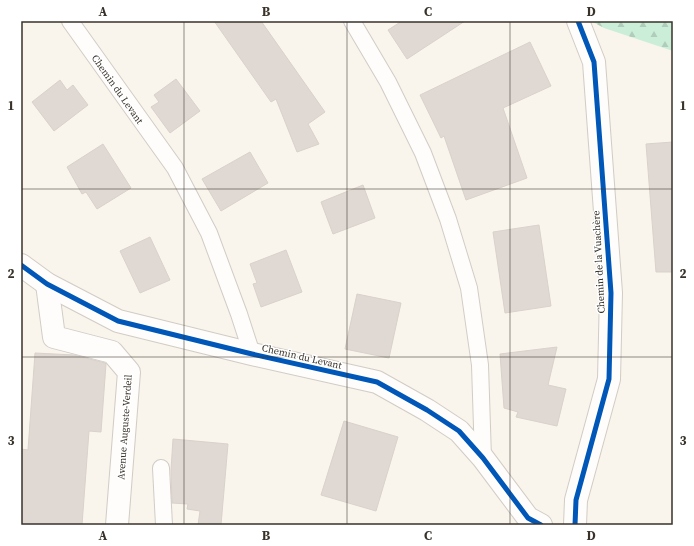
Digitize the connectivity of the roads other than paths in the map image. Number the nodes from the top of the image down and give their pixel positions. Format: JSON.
{"nodes":[{"id":1,"x":70,"y":21,"type":"edge"},
{"id":2,"x":352,"y":21,"type":"edge"},
{"id":3,"x":578,"y":21,"type":"edge"},
{"id":4,"x":21,"y":265,"type":"edge"},
{"id":5,"x":47,"y":284,"type":"junction"},
{"id":6,"x":252,"y":354,"type":"junction"},
{"id":7,"x":482,"y":458,"type":"junction"},
{"id":8,"x":161,"y":468,"type":"dead end"},
{"id":9,"x":117,"y":525,"type":"edge"},
{"id":10,"x":164,"y":525,"type":"edge"},
{"id":11,"x":541,"y":525,"type":"edge"},
{"id":12,"x":574,"y":525,"type":"edge"}],
"edges":[{"from":1,"to":6,"type":"lane","name":"Chemin du Levant"},
{"from":2,"to":7,"type":"lane"},
{"from":3,"to":12,"type":"street","name":"Chemin de la Vuachère"},
{"from":4,"to":5,"type":"street","name":"Chemin du Levant"},
{"from":5,"to":6,"type":"street","name":"Chemin du Levant"},
{"from":5,"to":9,"type":"street","name":"Avenue Auguste-Verdeil"},
{"from":6,"to":7,"type":"street","name":"Chemin du Levant"},
{"from":7,"to":11,"type":"street","name":"Chemin du Levant"},
{"from":8,"to":10,"type":"lane"}]}
